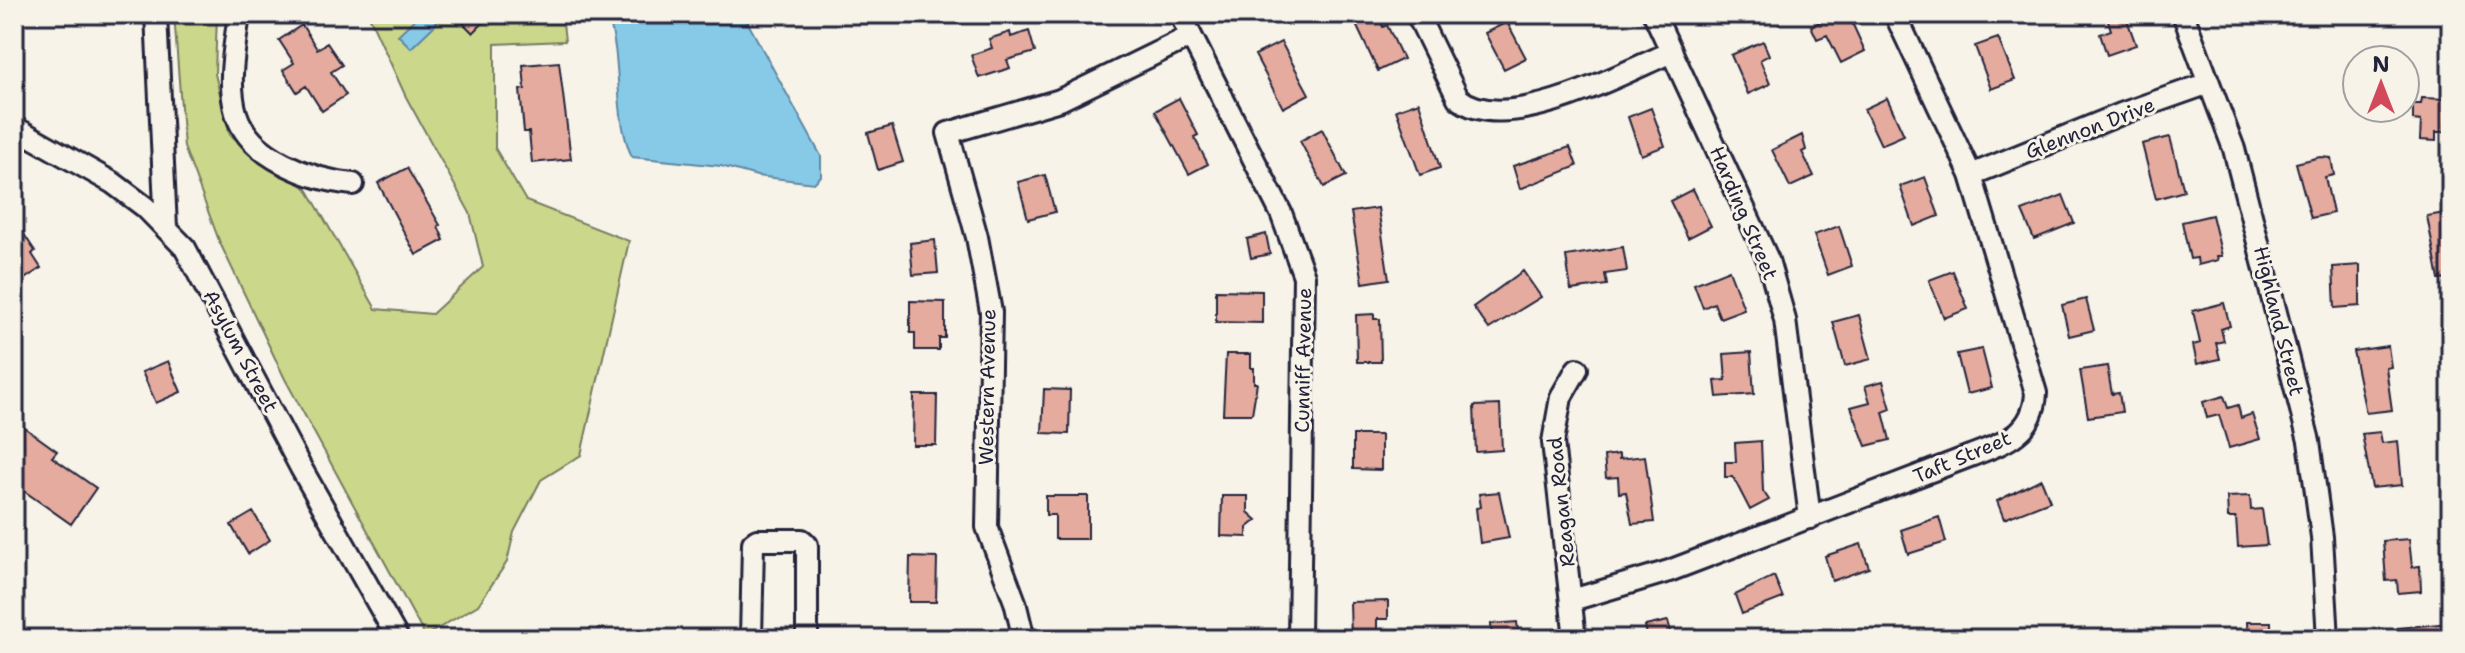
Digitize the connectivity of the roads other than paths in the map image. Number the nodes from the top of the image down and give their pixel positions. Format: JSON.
{"nodes":[{"id":1,"x":156,"y":14,"type":"edge"},
{"id":2,"x":239,"y":14,"type":"edge"},
{"id":3,"x":1180,"y":14,"type":"edge"},
{"id":4,"x":1417,"y":14,"type":"edge"},
{"id":5,"x":1654,"y":14,"type":"edge"},
{"id":6,"x":1895,"y":14,"type":"edge"},
{"id":7,"x":2183,"y":14,"type":"edge"},
{"id":8,"x":1191,"y":36,"type":"junction"},
{"id":9,"x":1672,"y":52,"type":"junction"},
{"id":10,"x":2209,"y":83,"type":"junction"},
{"id":11,"x":14,"y":127,"type":"edge"},
{"id":12,"x":1971,"y":175,"type":"junction"},
{"id":13,"x":353,"y":184,"type":"dead end"},
{"id":14,"x":166,"y":228,"type":"junction"},
{"id":15,"x":1577,"y":369,"type":"dead end"},
{"id":16,"x":1810,"y":518,"type":"junction"},
{"id":17,"x":1572,"y":600,"type":"junction"},
{"id":18,"x":398,"y":639,"type":"edge"},
{"id":19,"x":751,"y":639,"type":"edge"},
{"id":20,"x":807,"y":639,"type":"edge"},
{"id":21,"x":1024,"y":639,"type":"edge"},
{"id":22,"x":1299,"y":639,"type":"edge"},
{"id":23,"x":1575,"y":639,"type":"edge"},
{"id":24,"x":2328,"y":639,"type":"edge"}],
"edges":[{"from":1,"to":14,"type":"street"},
{"from":2,"to":13,"type":"street"},
{"from":3,"to":8,"type":"street","name":"Cunniff Avenue"},
{"from":4,"to":9,"type":"street"},
{"from":5,"to":9,"type":"street","name":"Harding Street"},
{"from":6,"to":12,"type":"street","name":"Taft Street"},
{"from":7,"to":10,"type":"street","name":"Highland Street"},
{"from":8,"to":21,"type":"street","name":"Western Avenue"},
{"from":8,"to":22,"type":"street","name":"Cunniff Avenue"},
{"from":9,"to":16,"type":"street","name":"Harding Street"},
{"from":10,"to":12,"type":"street","name":"Glennon Drive"},
{"from":10,"to":24,"type":"street","name":"Highland Street"},
{"from":11,"to":14,"type":"street","name":"Asylum Street"},
{"from":12,"to":16,"type":"street","name":"Taft Street"},
{"from":14,"to":18,"type":"street","name":"Asylum Street"},
{"from":15,"to":17,"type":"street","name":"Reagan Road"},
{"from":16,"to":17,"type":"street","name":"Taft Street"},
{"from":17,"to":23,"type":"street","name":"Reagan Road"},
{"from":19,"to":20,"type":"street"}]}
